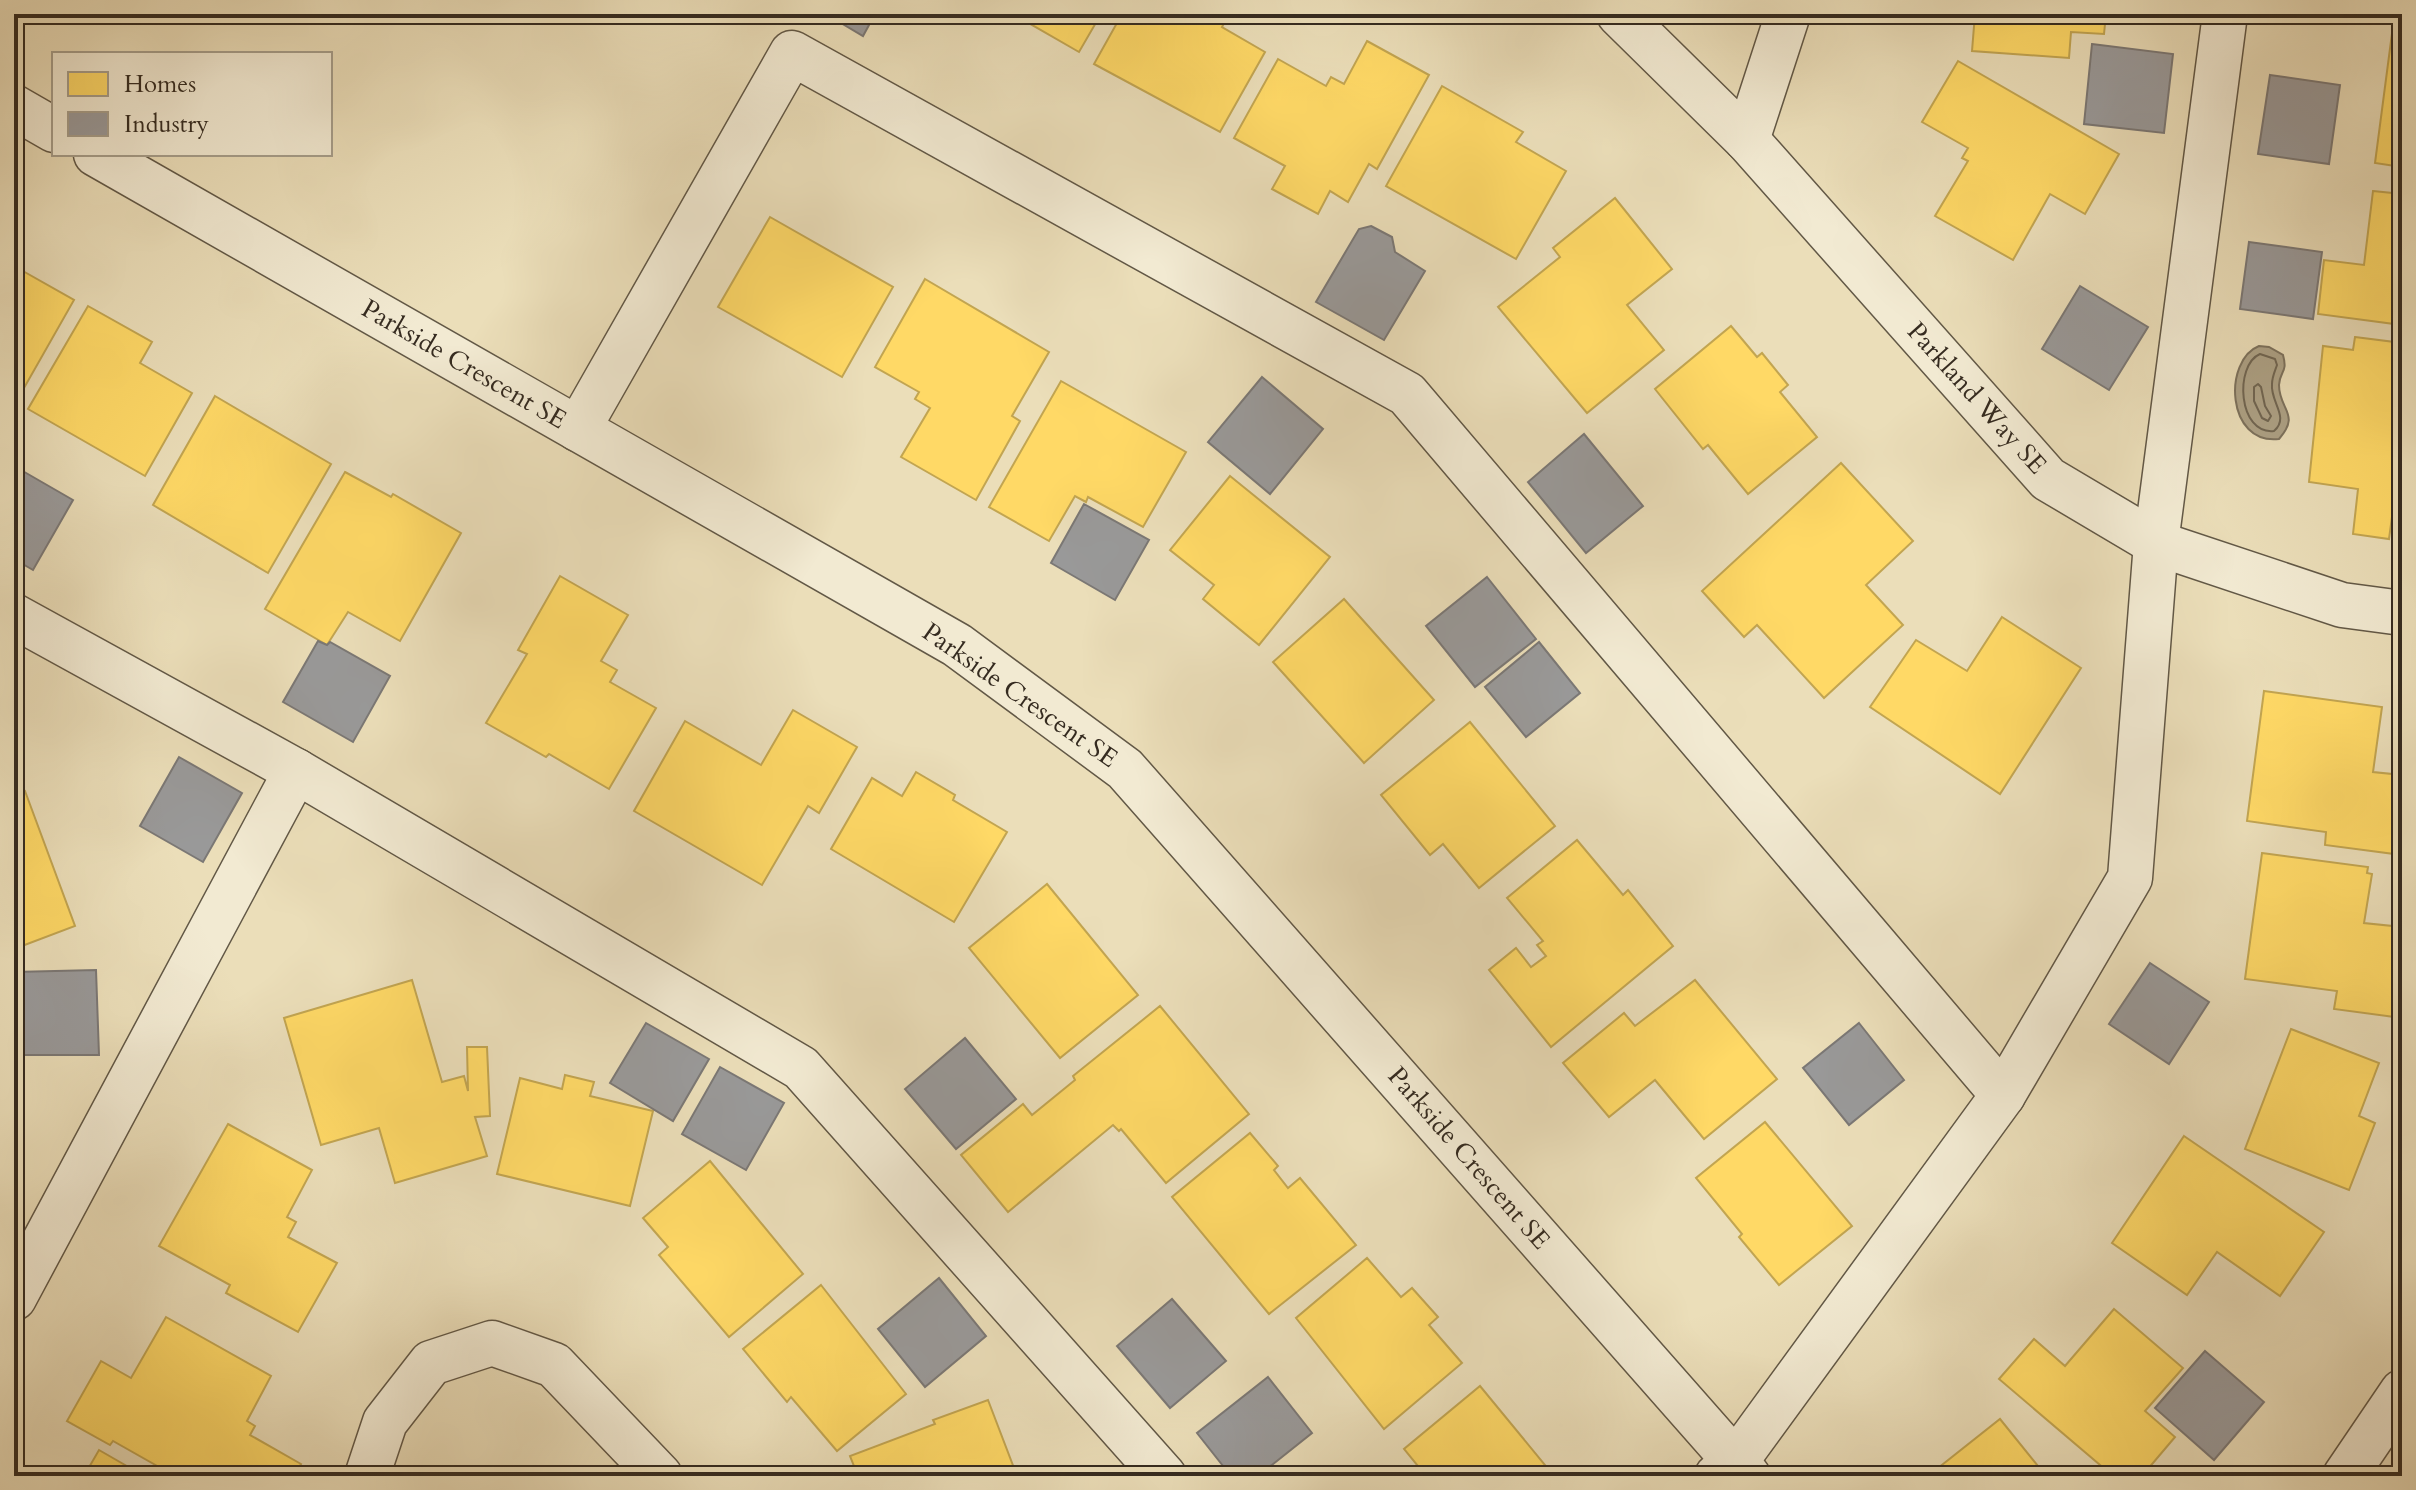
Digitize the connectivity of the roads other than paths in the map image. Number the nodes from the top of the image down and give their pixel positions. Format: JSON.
{"nodes":[{"id":1,"x":1619,"y":14,"type":"edge"},
{"id":2,"x":1788,"y":14,"type":"edge"},
{"id":3,"x":2225,"y":14,"type":"edge"},
{"id":4,"x":14,"y":107,"type":"edge"},
{"id":5,"x":52,"y":129,"type":"edge"},
{"id":6,"x":1747,"y":140,"type":"junction"},
{"id":7,"x":100,"y":156,"type":"edge"},
{"id":8,"x":578,"y":429,"type":"junction"},
{"id":9,"x":2156,"y":543,"type":"junction"},
{"id":10,"x":2402,"y":613,"type":"edge"},
{"id":11,"x":14,"y":616,"type":"edge"},
{"id":12,"x":296,"y":771,"type":"junction"},
{"id":13,"x":2003,"y":1095,"type":"junction"},
{"id":14,"x":14,"y":1298,"type":"edge"},
{"id":15,"x":2402,"y":1392,"type":"edge"},
{"id":16,"x":1734,"y":1471,"type":"edge"},
{"id":17,"x":367,"y":1476,"type":"edge"},
{"id":18,"x":660,"y":1476,"type":"edge"},
{"id":19,"x":1164,"y":1476,"type":"edge"},
{"id":20,"x":2345,"y":1476,"type":"edge"}],
"edges":[{"from":1,"to":6,"type":"street","name":"Parkland Way SE"},
{"from":2,"to":6,"type":"street"},
{"from":3,"to":9,"type":"street"},
{"from":4,"to":5,"type":"street"},
{"from":6,"to":9,"type":"street","name":"Parkland Way SE"},
{"from":7,"to":8,"type":"street","name":"Parkside Crescent SE"},
{"from":8,"to":13,"type":"street"},
{"from":8,"to":16,"type":"street","name":"Parkside Crescent SE"},
{"from":9,"to":10,"type":"street","name":"Parkland Way SE"},
{"from":9,"to":13,"type":"street"},
{"from":11,"to":12,"type":"street"},
{"from":12,"to":14,"type":"street"},
{"from":12,"to":19,"type":"street"},
{"from":13,"to":16,"type":"street"},
{"from":15,"to":20,"type":"street"},
{"from":17,"to":18,"type":"street"}]}
